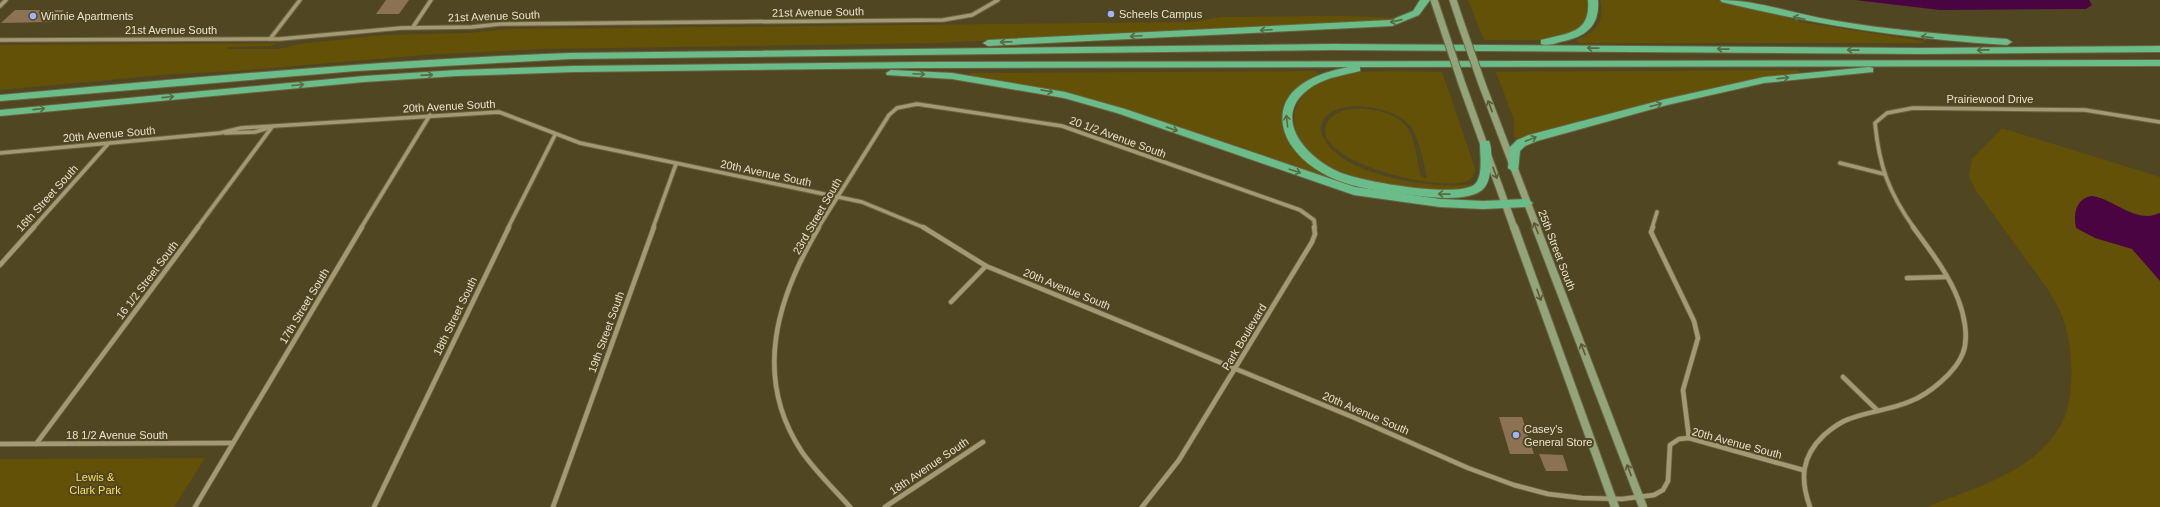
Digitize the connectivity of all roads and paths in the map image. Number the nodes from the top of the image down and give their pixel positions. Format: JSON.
{"nodes":[{"id":1,"x":6,"y":0,"type":"edge"},
{"id":2,"x":300,"y":0,"type":"edge"},
{"id":3,"x":431,"y":0,"type":"edge"},
{"id":4,"x":998,"y":0,"type":"edge"},
{"id":5,"x":1425,"y":0,"type":"edge"},
{"id":6,"x":1434,"y":0,"type":"edge"},
{"id":7,"x":1453,"y":0,"type":"edge"},
{"id":8,"x":1593,"y":0,"type":"edge"},
{"id":9,"x":1725,"y":0,"type":"edge"},
{"id":10,"x":0,"y":6,"type":"edge"},
{"id":11,"x":413,"y":27,"type":"junction"},
{"id":12,"x":270,"y":39,"type":"junction"},
{"id":13,"x":0,"y":40,"type":"edge"},
{"id":14,"x":1496,"y":48,"type":"junction"},
{"id":15,"x":2134,"y":49,"type":"junction"},
{"id":16,"x":2160,"y":49,"type":"edge"},
{"id":17,"x":791,"y":53,"type":"junction"},
{"id":18,"x":1946,"y":62,"type":"junction"},
{"id":19,"x":2160,"y":63,"type":"edge"},
{"id":20,"x":1385,"y":64,"type":"junction"},
{"id":21,"x":754,"y":67,"type":"junction"},
{"id":22,"x":0,"y":98,"type":"edge"},
{"id":23,"x":965,"y":111,"type":"joint"},
{"id":24,"x":0,"y":113,"type":"edge"},
{"id":25,"x":430,"y":115,"type":"junction"},
{"id":26,"x":2160,"y":122,"type":"edge"},
{"id":27,"x":272,"y":127,"type":"junction"},
{"id":28,"x":555,"y":136,"type":"junction"},
{"id":29,"x":108,"y":144,"type":"junction"},
{"id":30,"x":1485,"y":144,"type":"junction"},
{"id":31,"x":0,"y":154,"type":"edge"},
{"id":32,"x":1840,"y":163,"type":"dead end"},
{"id":33,"x":676,"y":164,"type":"junction"},
{"id":34,"x":1514,"y":168,"type":"junction"},
{"id":35,"x":1884,"y":174,"type":"junction"},
{"id":36,"x":838,"y":197,"type":"junction"},
{"id":37,"x":1261,"y":197,"type":"joint"},
{"id":38,"x":1526,"y":203,"type":"junction"},
{"id":39,"x":1506,"y":205,"type":"junction"},
{"id":40,"x":1657,"y":212,"type":"dead end"},
{"id":41,"x":0,"y":265,"type":"edge"},
{"id":42,"x":986,"y":266,"type":"junction"},
{"id":43,"x":1946,"y":277,"type":"junction"},
{"id":44,"x":1907,"y":278,"type":"dead end"},
{"id":45,"x":951,"y":302,"type":"dead end"},
{"id":46,"x":1235,"y":369,"type":"junction"},
{"id":47,"x":1844,"y":377,"type":"dead end"},
{"id":48,"x":1877,"y":410,"type":"junction"},
{"id":49,"x":1689,"y":438,"type":"junction"},
{"id":50,"x":983,"y":442,"type":"dead end"},
{"id":51,"x":233,"y":443,"type":"junction"},
{"id":52,"x":0,"y":444,"type":"edge"},
{"id":53,"x":36,"y":444,"type":"junction"},
{"id":54,"x":1803,"y":470,"type":"junction"},
{"id":55,"x":1640,"y":498,"type":"junction"},
{"id":56,"x":1613,"y":503,"type":"edge"},
{"id":57,"x":195,"y":507,"type":"edge"},
{"id":58,"x":374,"y":507,"type":"edge"},
{"id":59,"x":553,"y":507,"type":"edge"},
{"id":60,"x":850,"y":507,"type":"edge"},
{"id":61,"x":885,"y":507,"type":"edge"},
{"id":62,"x":1142,"y":507,"type":"edge"},
{"id":63,"x":1643,"y":507,"type":"edge"},
{"id":64,"x":1810,"y":507,"type":"edge"}],
"edges":[{"from":1,"to":10,"type":"street"},
{"from":2,"to":12,"type":"street"},
{"from":3,"to":11,"type":"street"},
{"from":4,"to":11,"type":"street","name":"21st Avenue South"},
{"from":5,"to":17,"type":"highway","one_way":true},
{"from":6,"to":30,"type":"main road","bridge":true},
{"from":34,"to":7,"type":"main road","name":"25th Street South","one_way":true,"bridge":true},
{"from":8,"to":14,"type":"highway"},
{"from":15,"to":9,"type":"highway","one_way":true},
{"from":11,"to":12,"type":"street","name":"21st Avenue South"},
{"from":12,"to":13,"type":"street","name":"21st Avenue South"},
{"from":15,"to":14,"type":"highway","one_way":true},
{"from":14,"to":17,"type":"highway"},
{"from":15,"to":16,"type":"highway"},
{"from":17,"to":22,"type":"highway"},
{"from":18,"to":19,"type":"highway"},
{"from":18,"to":20,"type":"highway"},
{"from":34,"to":18,"type":"highway","one_way":true},
{"from":20,"to":21,"type":"highway"},
{"from":30,"to":20,"type":"highway","one_way":true},
{"from":24,"to":21,"type":"highway","one_way":true},
{"from":21,"to":39,"type":"highway","one_way":true},
{"from":23,"to":36,"type":"street","name":"23rd Street South"},
{"from":23,"to":37,"type":"street","name":"20 1/2 Avenue South"},
{"from":25,"to":27,"type":"street","name":"20th Avenue South"},
{"from":25,"to":28,"type":"street","name":"20th Avenue South"},
{"from":25,"to":51,"type":"street","name":"17th Street South"},
{"from":26,"to":35,"type":"street","name":"Prairiewood Drive"},
{"from":27,"to":29,"type":"street","name":"20th Avenue South"},
{"from":27,"to":53,"type":"street","name":"16 1/2 Street South"},
{"from":28,"to":33,"type":"street","name":"20th Avenue South"},
{"from":28,"to":58,"type":"street","name":"18th Street South"},
{"from":29,"to":31,"type":"street","name":"20th Avenue South"},
{"from":29,"to":41,"type":"street","name":"16th Street South"},
{"from":30,"to":39,"type":"main road","one_way":true},
{"from":32,"to":35,"type":"street"},
{"from":33,"to":36,"type":"street","name":"20th Avenue South"},
{"from":33,"to":59,"type":"street","name":"19th Street South"},
{"from":34,"to":38,"type":"main road","name":"25th Street South"},
{"from":35,"to":43,"type":"street","name":"Prairiewood Drive"},
{"from":36,"to":42,"type":"street","name":"20th Avenue South"},
{"from":36,"to":60,"type":"street","name":"23rd Street South"},
{"from":37,"to":46,"type":"street","name":"Park Boulevard"},
{"from":38,"to":39,"type":"highway"},
{"from":55,"to":38,"type":"main road","name":"25th Street South","one_way":true},
{"from":39,"to":56,"type":"main road","one_way":true},
{"from":40,"to":49,"type":"street"},
{"from":42,"to":45,"type":"street"},
{"from":42,"to":46,"type":"street","name":"20th Avenue South"},
{"from":43,"to":44,"type":"street"},
{"from":43,"to":48,"type":"street","name":"Prairiewood Drive"},
{"from":46,"to":56,"type":"street","name":"20th Avenue South"},
{"from":46,"to":62,"type":"street","name":"Park Boulevard"},
{"from":47,"to":48,"type":"street"},
{"from":48,"to":54,"type":"street","name":"Prairiewood Drive"},
{"from":49,"to":54,"type":"street","name":"20th Avenue South"},
{"from":49,"to":55,"type":"street","name":"20th Avenue South"},
{"from":50,"to":61,"type":"street","name":"18th Avenue South"},
{"from":51,"to":53,"type":"street","name":"18 1/2 Avenue South"},
{"from":51,"to":57,"type":"street","name":"17th Street South"},
{"from":52,"to":53,"type":"street","name":"18 1/2 Avenue South"},
{"from":54,"to":64,"type":"street","name":"Prairiewood Drive"},
{"from":55,"to":56,"type":"street","name":"20th Avenue South"},
{"from":55,"to":63,"type":"main road","name":"25th Street South"}]}
